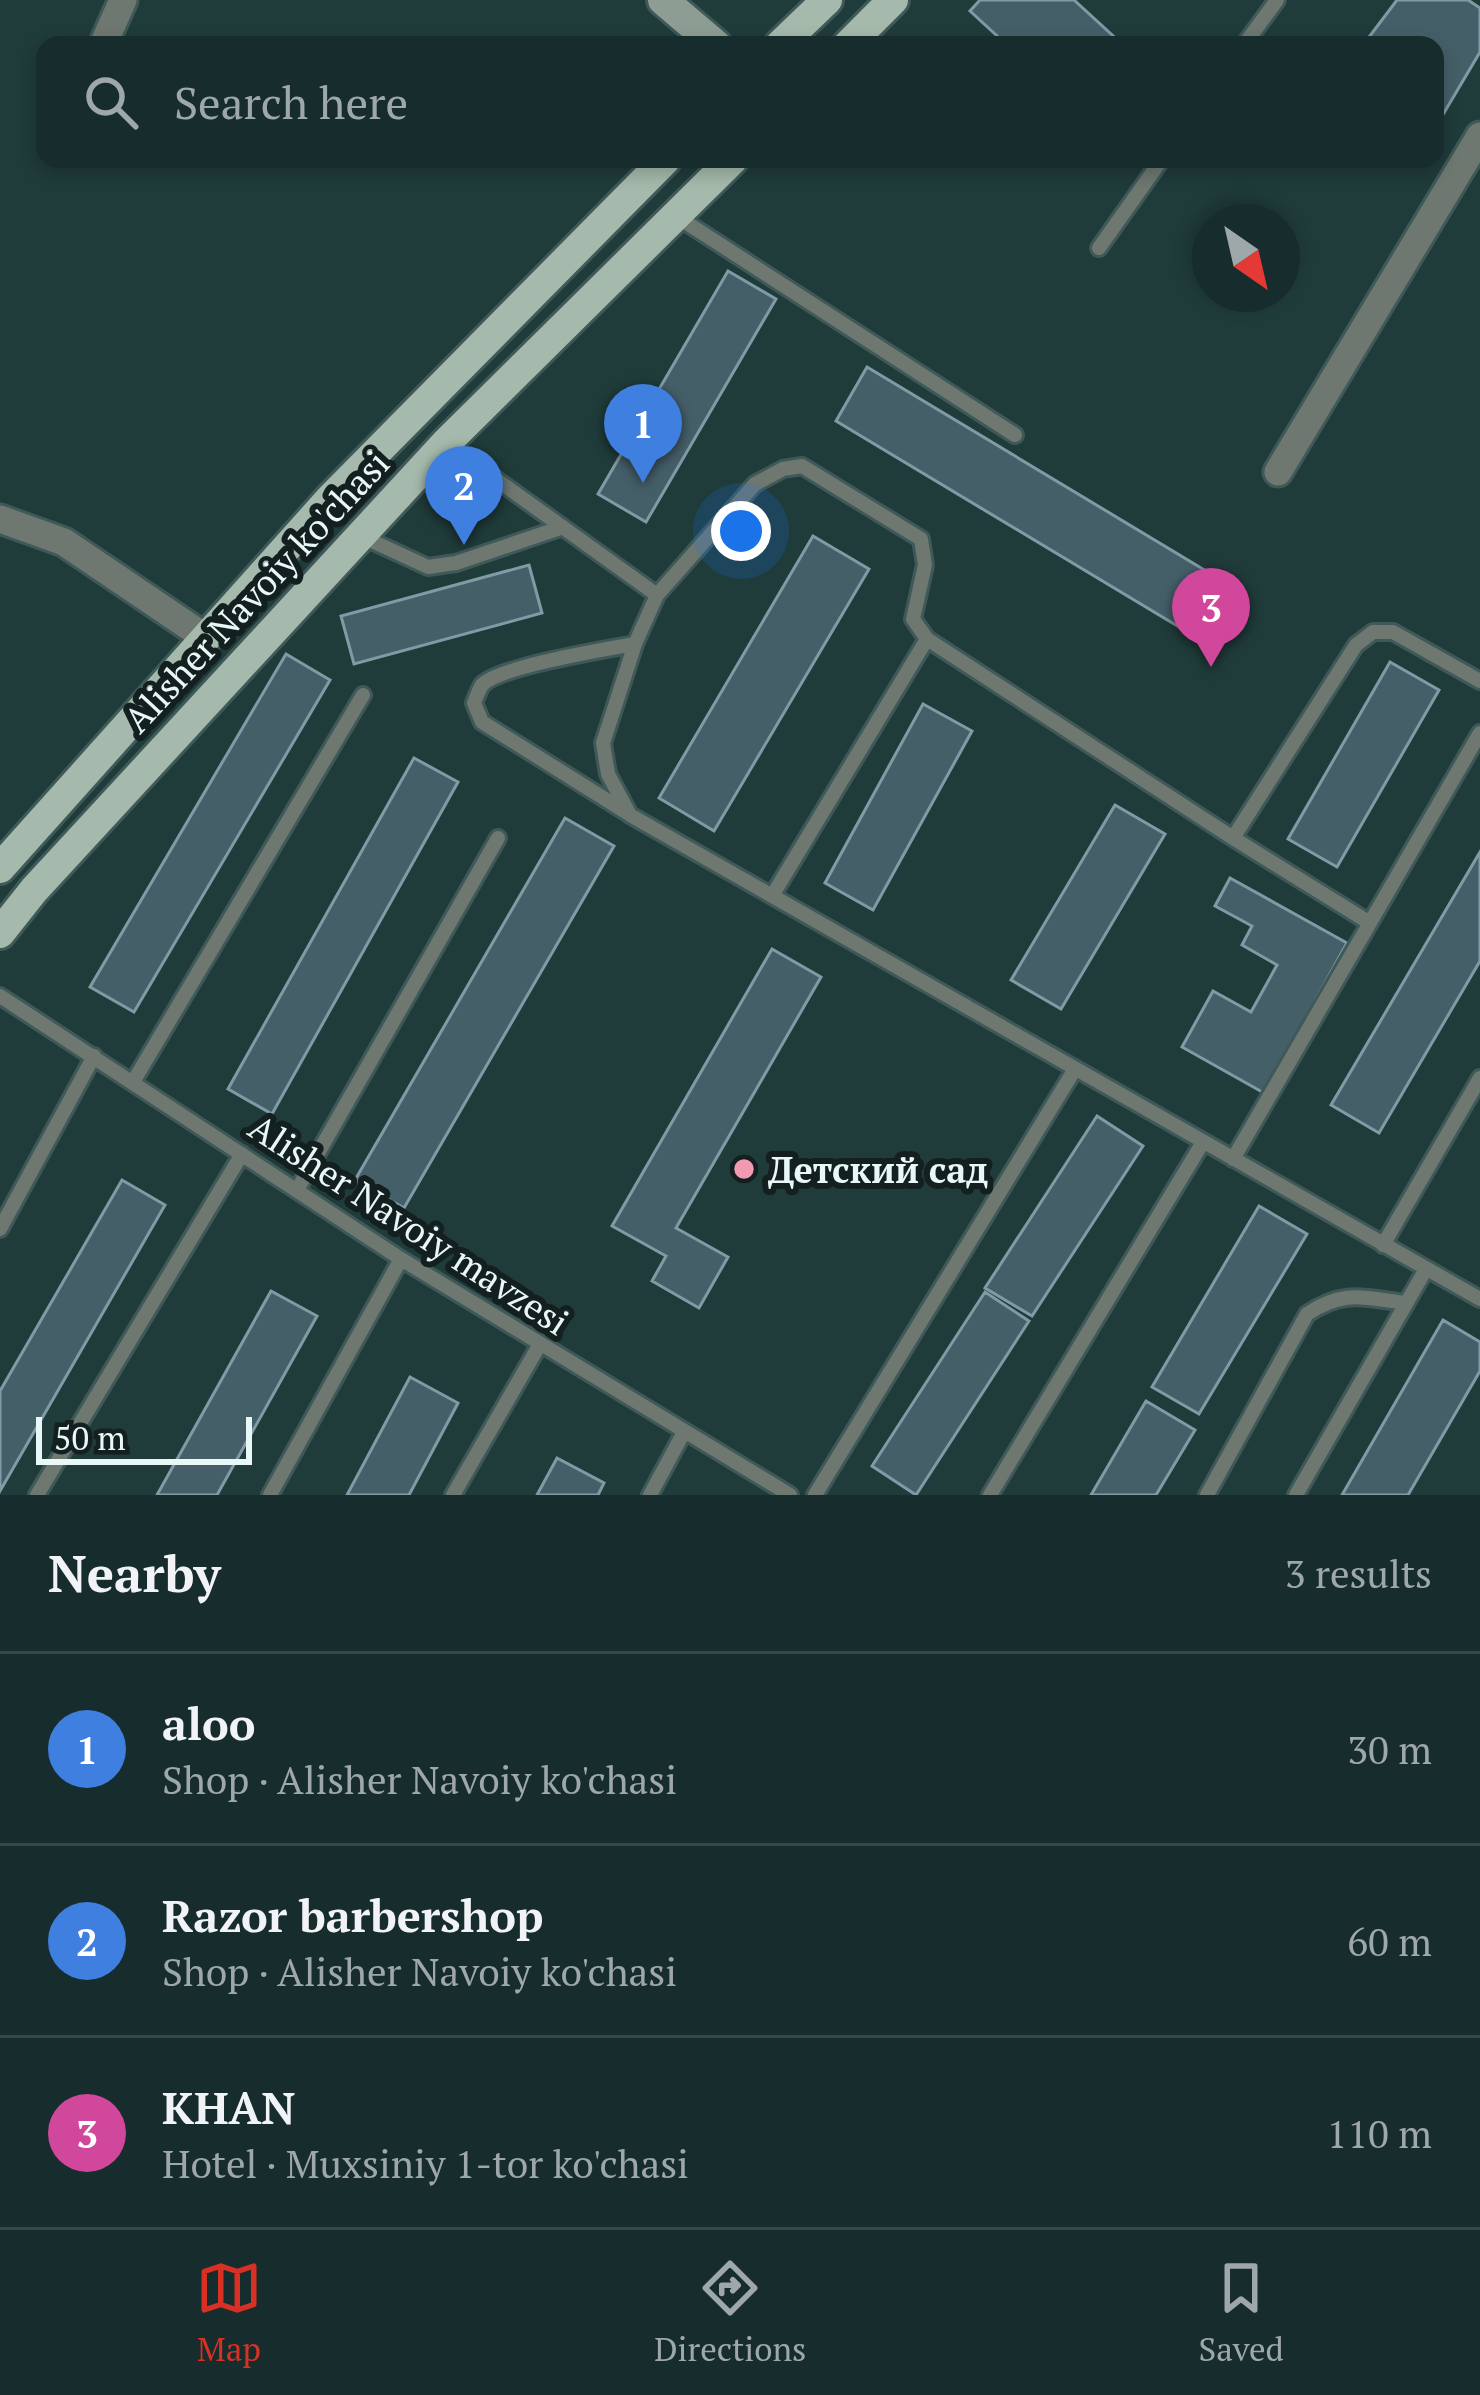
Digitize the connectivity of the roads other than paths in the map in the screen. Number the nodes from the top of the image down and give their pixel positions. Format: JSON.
{"nodes":[{"id":1,"x":123,"y":0,"type":"edge"},
{"id":2,"x":663,"y":0,"type":"edge"},
{"id":3,"x":827,"y":0,"type":"edge"},
{"id":4,"x":893,"y":0,"type":"edge"},
{"id":5,"x":1276,"y":0,"type":"edge"},
{"id":6,"x":108,"y":36,"type":"edge"},
{"id":7,"x":705,"y":36,"type":"edge"},
{"id":8,"x":789,"y":36,"type":"edge"},
{"id":9,"x":857,"y":36,"type":"edge"},
{"id":10,"x":1250,"y":36,"type":"edge"},
{"id":11,"x":1480,"y":136,"type":"edge"},
{"id":12,"x":657,"y":168,"type":"edge"},
{"id":13,"x":724,"y":168,"type":"edge"},
{"id":14,"x":1156,"y":168,"type":"edge"},
{"id":15,"x":676,"y":216,"type":"junction"},
{"id":16,"x":1099,"y":248,"type":"dead end"},
{"id":17,"x":1015,"y":435,"type":"dead end"},
{"id":18,"x":446,"y":443,"type":"junction"},
{"id":19,"x":1278,"y":472,"type":"dead end"},
{"id":20,"x":0,"y":519,"type":"edge"},
{"id":21,"x":562,"y":527,"type":"junction"},
{"id":22,"x":361,"y":536,"type":"junction"},
{"id":23,"x":657,"y":595,"type":"junction"},
{"id":24,"x":206,"y":638,"type":"junction"},
{"id":25,"x":927,"y":639,"type":"junction"},
{"id":26,"x":635,"y":644,"type":"junction"},
{"id":27,"x":1480,"y":681,"type":"edge"},
{"id":28,"x":363,"y":694,"type":"dead end"},
{"id":29,"x":1480,"y":733,"type":"edge"},
{"id":30,"x":630,"y":814,"type":"junction"},
{"id":31,"x":498,"y":838,"type":"dead end"},
{"id":32,"x":1232,"y":838,"type":"junction"},
{"id":33,"x":0,"y":868,"type":"edge"},
{"id":34,"x":772,"y":896,"type":"junction"},
{"id":35,"x":1370,"y":923,"type":"junction"},
{"id":36,"x":0,"y":934,"type":"edge"},
{"id":37,"x":0,"y":996,"type":"edge"},
{"id":38,"x":94,"y":1056,"type":"junction"},
{"id":39,"x":1076,"y":1069,"type":"junction"},
{"id":40,"x":1480,"y":1078,"type":"edge"},
{"id":41,"x":134,"y":1082,"type":"junction"},
{"id":42,"x":1203,"y":1142,"type":"junction"},
{"id":43,"x":242,"y":1154,"type":"junction"},
{"id":44,"x":1233,"y":1159,"type":"junction"},
{"id":45,"x":297,"y":1190,"type":"junction"},
{"id":46,"x":0,"y":1228,"type":"edge"},
{"id":47,"x":1383,"y":1245,"type":"junction"},
{"id":48,"x":401,"y":1258,"type":"junction"},
{"id":49,"x":1426,"y":1269,"type":"junction"},
{"id":50,"x":1480,"y":1299,"type":"edge"},
{"id":51,"x":1406,"y":1303,"type":"junction"},
{"id":52,"x":540,"y":1344,"type":"junction"},
{"id":53,"x":684,"y":1432,"type":"junction"},
{"id":54,"x":37,"y":1495,"type":"edge"},
{"id":55,"x":270,"y":1495,"type":"edge"},
{"id":56,"x":453,"y":1495,"type":"edge"},
{"id":57,"x":650,"y":1495,"type":"edge"},
{"id":58,"x":790,"y":1495,"type":"edge"},
{"id":59,"x":815,"y":1495,"type":"edge"},
{"id":60,"x":990,"y":1495,"type":"edge"},
{"id":61,"x":1207,"y":1495,"type":"edge"},
{"id":62,"x":1296,"y":1495,"type":"edge"}],
"edges":[{"from":1,"to":6,"type":"street"},
{"from":2,"to":7,"type":"main road"},
{"from":3,"to":8,"type":"main road"},
{"from":4,"to":9,"type":"main road"},
{"from":5,"to":10,"type":"lane"},
{"from":11,"to":19,"type":"street"},
{"from":12,"to":24,"type":"main road","name":"Alisher Navoiy ko'chasi"},
{"from":13,"to":15,"type":"main road","name":"Alisher Navoiy ko'chasi"},
{"from":14,"to":16,"type":"lane"},
{"from":15,"to":17,"type":"lane"},
{"from":15,"to":18,"type":"main road","name":"Alisher Navoiy ko'chasi"},
{"from":18,"to":21,"type":"lane"},
{"from":18,"to":22,"type":"main road","name":"Alisher Navoiy ko'chasi"},
{"from":20,"to":24,"type":"street"},
{"from":21,"to":22,"type":"lane"},
{"from":21,"to":23,"type":"lane"},
{"from":22,"to":36,"type":"main road","name":"Alisher Navoiy ko'chasi"},
{"from":23,"to":25,"type":"lane"},
{"from":23,"to":26,"type":"lane"},
{"from":24,"to":33,"type":"main road","name":"Alisher Navoiy ko'chasi"},
{"from":25,"to":32,"type":"lane"},
{"from":25,"to":34,"type":"lane"},
{"from":26,"to":30,"type":"lane"},
{"from":26,"to":30,"type":"lane"},
{"from":27,"to":32,"type":"lane"},
{"from":28,"to":41,"type":"lane"},
{"from":29,"to":35,"type":"lane"},
{"from":30,"to":34,"type":"lane"},
{"from":31,"to":45,"type":"lane"},
{"from":32,"to":35,"type":"lane"},
{"from":34,"to":39,"type":"lane"},
{"from":35,"to":44,"type":"lane"},
{"from":37,"to":38,"type":"lane","name":"Alisher Navoiy mavzesi"},
{"from":38,"to":41,"type":"lane","name":"Alisher Navoiy mavzesi"},
{"from":38,"to":46,"type":"lane"},
{"from":39,"to":42,"type":"lane"},
{"from":39,"to":59,"type":"lane"},
{"from":40,"to":47,"type":"lane"},
{"from":41,"to":43,"type":"lane","name":"Alisher Navoiy mavzesi"},
{"from":42,"to":44,"type":"lane"},
{"from":42,"to":60,"type":"lane"},
{"from":43,"to":45,"type":"lane","name":"Alisher Navoiy mavzesi"},
{"from":43,"to":54,"type":"lane"},
{"from":44,"to":47,"type":"lane"},
{"from":45,"to":48,"type":"lane","name":"Alisher Navoiy mavzesi"},
{"from":47,"to":49,"type":"lane"},
{"from":48,"to":52,"type":"lane","name":"Alisher Navoiy mavzesi"},
{"from":48,"to":55,"type":"lane"},
{"from":49,"to":50,"type":"lane"},
{"from":49,"to":51,"type":"lane"},
{"from":51,"to":61,"type":"lane"},
{"from":51,"to":62,"type":"lane"},
{"from":52,"to":53,"type":"lane","name":"Alisher Navoiy mavzesi"},
{"from":52,"to":56,"type":"lane"},
{"from":53,"to":57,"type":"lane"},
{"from":53,"to":58,"type":"lane","name":"Alisher Navoiy mavzesi"}]}
